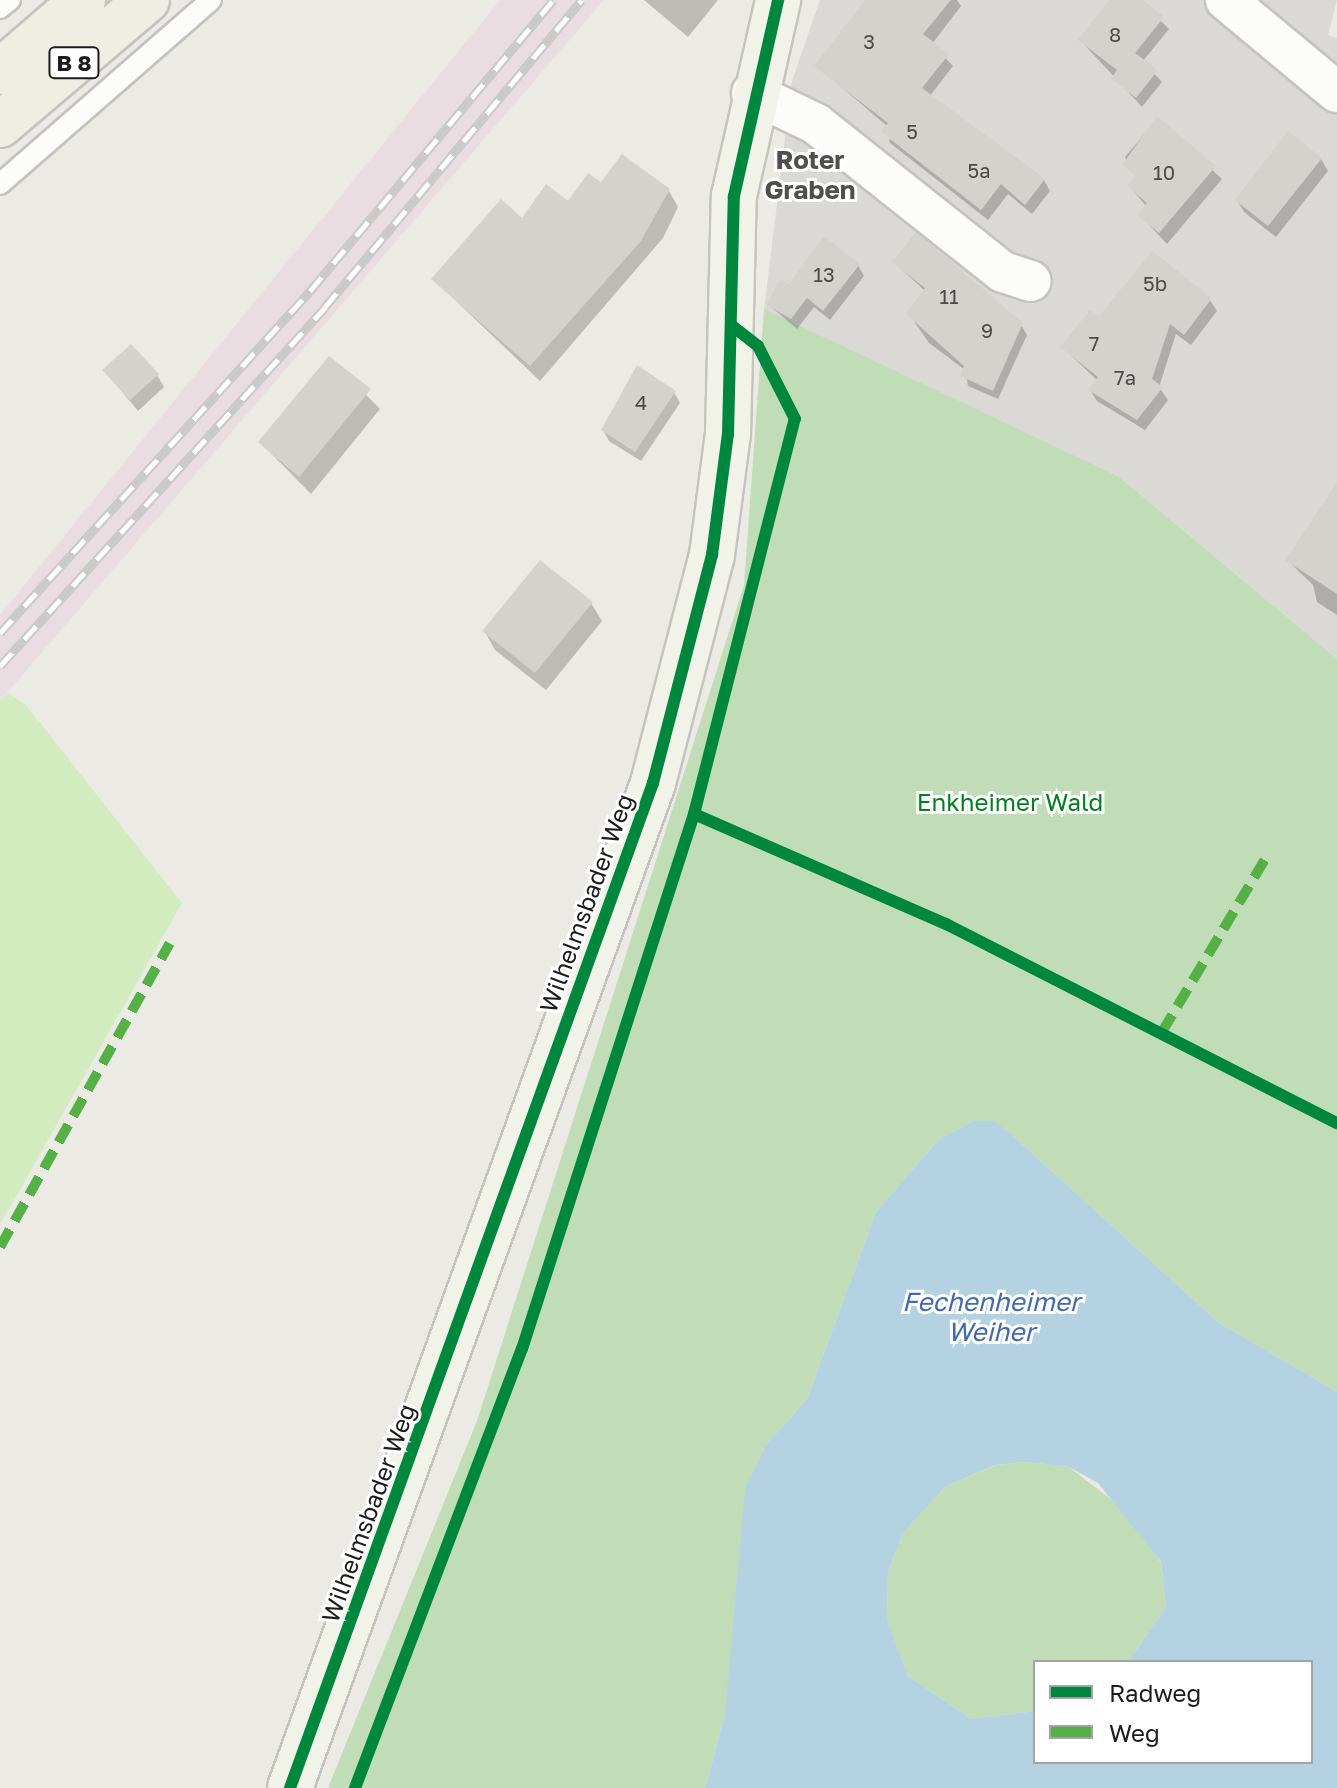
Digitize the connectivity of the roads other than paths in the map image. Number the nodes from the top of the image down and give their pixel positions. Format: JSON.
{"nodes":[{"id":1,"x":10,"y":0,"type":"edge"},
{"id":2,"x":83,"y":0,"type":"edge"},
{"id":3,"x":147,"y":0,"type":"edge"},
{"id":4,"x":211,"y":0,"type":"edge"},
{"id":5,"x":778,"y":0,"type":"edge"},
{"id":6,"x":1226,"y":0,"type":"edge"},
{"id":7,"x":0,"y":8,"type":"edge"},
{"id":8,"x":0,"y":72,"type":"edge"},
{"id":9,"x":1337,"y":92,"type":"edge"},
{"id":10,"x":752,"y":93,"type":"junction"},
{"id":11,"x":0,"y":125,"type":"edge"},
{"id":12,"x":0,"y":184,"type":"edge"},
{"id":13,"x":1031,"y":281,"type":"dead end"},
{"id":14,"x":290,"y":1788,"type":"edge"}],
"edges":[{"from":1,"to":7,"type":"lane"},
{"from":2,"to":8,"type":"main road","number":"B 8"},
{"from":3,"to":11,"type":"main road","number":"B 8"},
{"from":4,"to":12,"type":"lane"},
{"from":5,"to":10,"type":"street","name":"Wilhelmsbader Weg"},
{"from":6,"to":9,"type":"street"},
{"from":10,"to":13,"type":"street"},
{"from":10,"to":14,"type":"street","name":"Wilhelmsbader Weg"}]}
